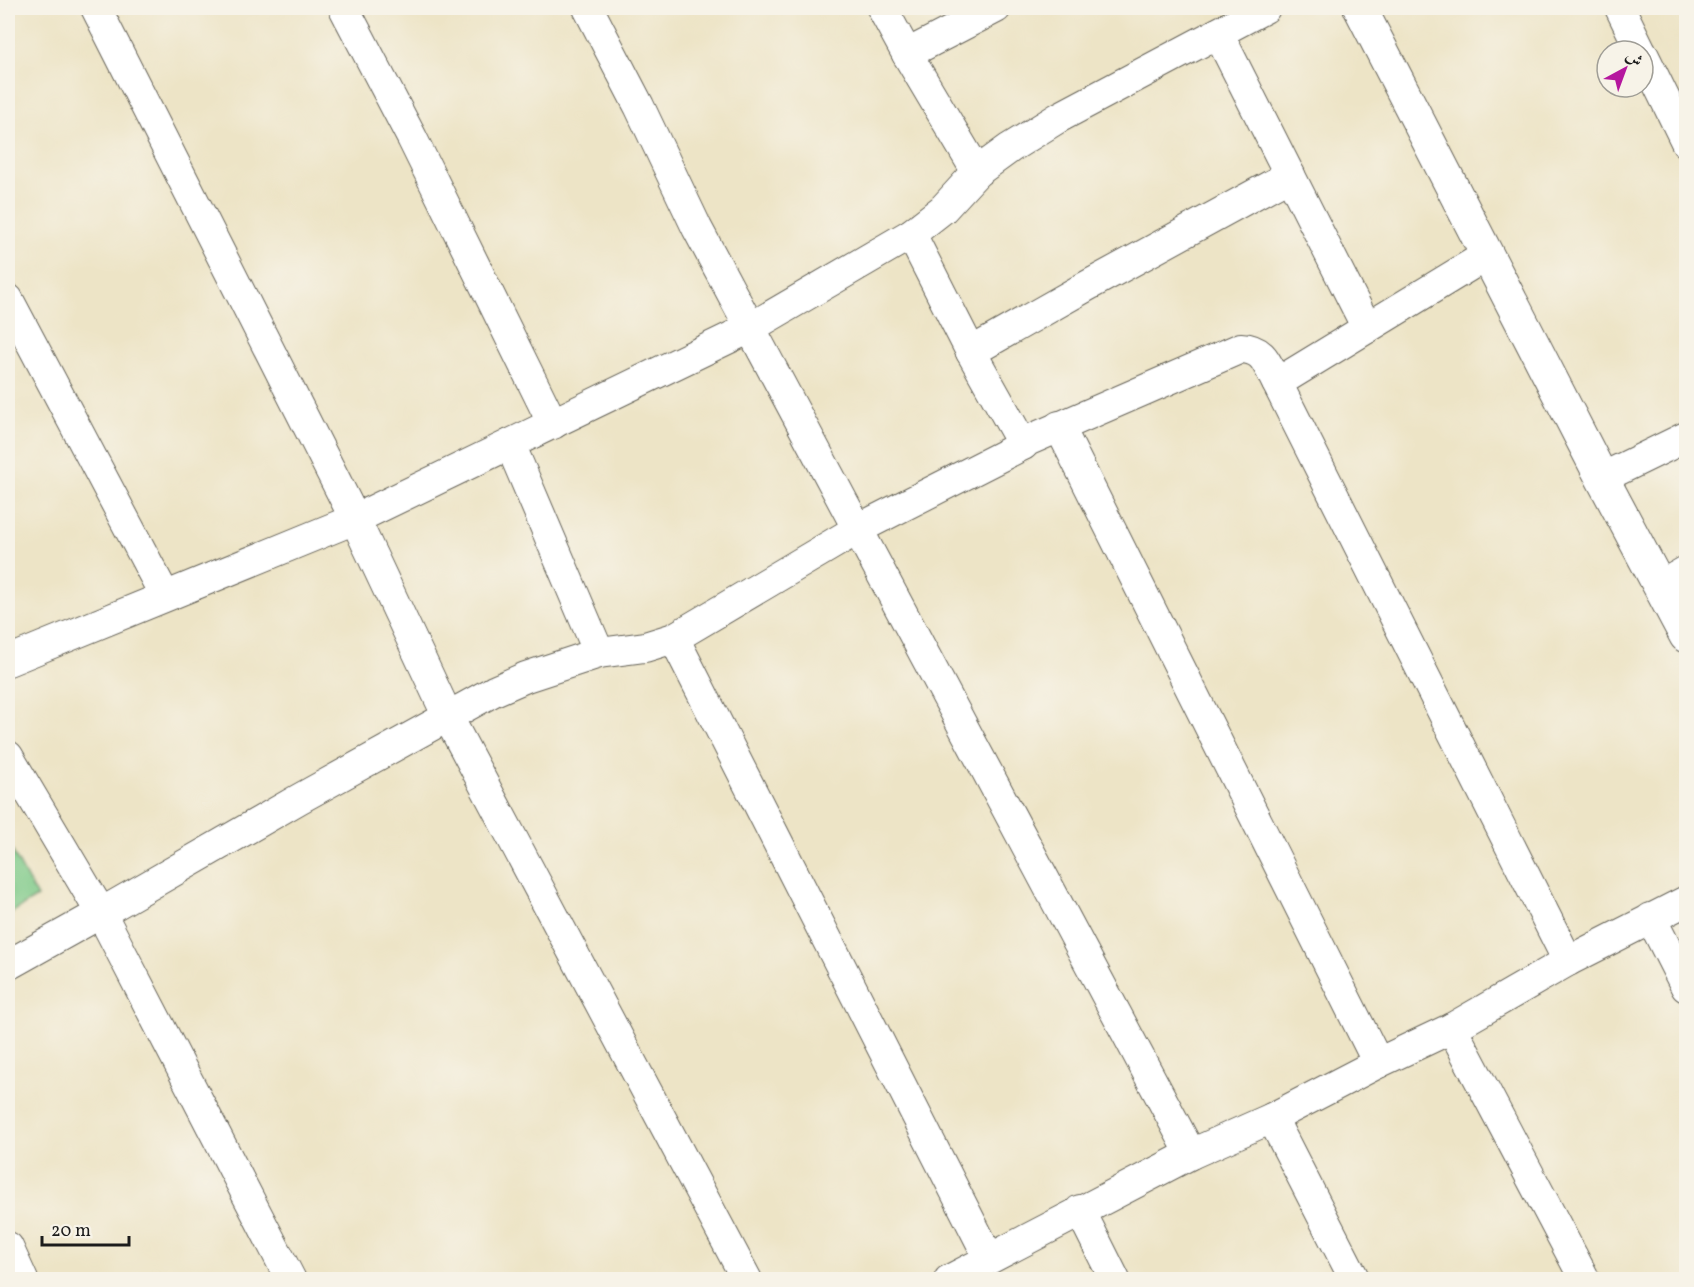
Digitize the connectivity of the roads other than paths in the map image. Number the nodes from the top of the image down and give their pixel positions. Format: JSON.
{"nodes":[{"id":1,"x":96,"y":8,"type":"edge"},
{"id":2,"x":344,"y":8,"type":"edge"},
{"id":3,"x":588,"y":8,"type":"edge"},
{"id":4,"x":882,"y":8,"type":"edge"},
{"id":5,"x":996,"y":8,"type":"edge"},
{"id":6,"x":1265,"y":8,"type":"edge"},
{"id":7,"x":1620,"y":8,"type":"edge"},
{"id":8,"x":1372,"y":11,"type":"edge"},
{"id":9,"x":1218,"y":33,"type":"junction"},
{"id":10,"x":1635,"y":39,"type":"edge"},
{"id":11,"x":907,"y":54,"type":"junction"},
{"id":12,"x":1655,"y":79,"type":"edge"},
{"id":13,"x":1686,"y":142,"type":"edge"},
{"id":14,"x":977,"y":172,"type":"junction"},
{"id":15,"x":1290,"y":176,"type":"junction"},
{"id":16,"x":911,"y":234,"type":"junction"},
{"id":17,"x":1487,"y":255,"type":"junction"},
{"id":18,"x":8,"y":299,"type":"edge"},
{"id":19,"x":750,"y":328,"type":"junction"},
{"id":20,"x":1367,"y":328,"type":"junction"},
{"id":21,"x":971,"y":352,"type":"junction"},
{"id":22,"x":1277,"y":383,"type":"junction"},
{"id":23,"x":553,"y":424,"type":"junction"},
{"id":24,"x":1059,"y":426,"type":"junction"},
{"id":25,"x":1686,"y":436,"type":"edge"},
{"id":26,"x":510,"y":444,"type":"junction"},
{"id":27,"x":1023,"y":445,"type":"junction"},
{"id":28,"x":1602,"y":478,"type":"junction"},
{"id":29,"x":355,"y":519,"type":"junction"},
{"id":30,"x":858,"y":529,"type":"junction"},
{"id":31,"x":1673,"y":578,"type":"edge"},
{"id":32,"x":165,"y":596,"type":"junction"},
{"id":33,"x":1686,"y":636,"type":"edge"},
{"id":34,"x":674,"y":638,"type":"junction"},
{"id":35,"x":599,"y":653,"type":"junction"},
{"id":36,"x":8,"y":661,"type":"edge"},
{"id":37,"x":448,"y":717,"type":"junction"},
{"id":38,"x":8,"y":756,"type":"edge"},
{"id":39,"x":1686,"y":901,"type":"edge"},
{"id":40,"x":101,"y":913,"type":"junction"},
{"id":41,"x":1651,"y":918,"type":"junction"},
{"id":42,"x":1568,"y":961,"type":"junction"},
{"id":43,"x":8,"y":964,"type":"edge"},
{"id":44,"x":1686,"y":987,"type":"edge"},
{"id":45,"x":1452,"y":1028,"type":"junction"},
{"id":46,"x":1378,"y":1063,"type":"junction"},
{"id":47,"x":1272,"y":1118,"type":"junction"},
{"id":48,"x":1191,"y":1154,"type":"junction"},
{"id":49,"x":1080,"y":1210,"type":"junction"},
{"id":50,"x":8,"y":1247,"type":"edge"},
{"id":51,"x":989,"y":1258,"type":"junction"},
{"id":52,"x":23,"y":1280,"type":"edge"},
{"id":53,"x":291,"y":1280,"type":"edge"},
{"id":54,"x":747,"y":1280,"type":"edge"},
{"id":55,"x":949,"y":1280,"type":"edge"},
{"id":56,"x":1115,"y":1280,"type":"edge"},
{"id":57,"x":1355,"y":1280,"type":"edge"},
{"id":58,"x":1585,"y":1280,"type":"edge"}],
"edges":[{"from":1,"to":29,"type":"street"},
{"from":2,"to":23,"type":"street"},
{"from":3,"to":19,"type":"street"},
{"from":4,"to":11,"type":"street"},
{"from":5,"to":11,"type":"street"},
{"from":6,"to":9,"type":"street"},
{"from":7,"to":10,"type":"street"},
{"from":8,"to":17,"type":"street"},
{"from":9,"to":14,"type":"street"},
{"from":9,"to":15,"type":"street"},
{"from":11,"to":14,"type":"street"},
{"from":12,"to":13,"type":"street"},
{"from":14,"to":16,"type":"street"},
{"from":15,"to":20,"type":"street"},
{"from":15,"to":21,"type":"street"},
{"from":16,"to":19,"type":"street"},
{"from":16,"to":21,"type":"street"},
{"from":17,"to":20,"type":"street"},
{"from":17,"to":28,"type":"street"},
{"from":18,"to":32,"type":"street"},
{"from":19,"to":23,"type":"street"},
{"from":19,"to":30,"type":"street"},
{"from":20,"to":22,"type":"street"},
{"from":21,"to":27,"type":"street"},
{"from":22,"to":24,"type":"street"},
{"from":22,"to":42,"type":"street"},
{"from":23,"to":26,"type":"street"},
{"from":24,"to":27,"type":"street"},
{"from":24,"to":46,"type":"street"},
{"from":25,"to":28,"type":"street"},
{"from":26,"to":29,"type":"street"},
{"from":26,"to":35,"type":"street"},
{"from":27,"to":30,"type":"street"},
{"from":28,"to":31,"type":"street"},
{"from":29,"to":32,"type":"street"},
{"from":29,"to":37,"type":"street"},
{"from":30,"to":34,"type":"street"},
{"from":30,"to":48,"type":"street"},
{"from":31,"to":33,"type":"street"},
{"from":32,"to":36,"type":"street"},
{"from":34,"to":35,"type":"street"},
{"from":34,"to":51,"type":"street"},
{"from":35,"to":37,"type":"street"},
{"from":37,"to":40,"type":"street"},
{"from":37,"to":54,"type":"street"},
{"from":38,"to":40,"type":"street"},
{"from":39,"to":41,"type":"street"},
{"from":40,"to":43,"type":"street"},
{"from":40,"to":53,"type":"street"},
{"from":41,"to":42,"type":"street"},
{"from":41,"to":44,"type":"street"},
{"from":42,"to":45,"type":"street"},
{"from":45,"to":46,"type":"street"},
{"from":45,"to":58,"type":"street"},
{"from":46,"to":47,"type":"street"},
{"from":47,"to":48,"type":"street"},
{"from":47,"to":57,"type":"street"},
{"from":48,"to":49,"type":"street"},
{"from":49,"to":51,"type":"street"},
{"from":49,"to":56,"type":"street"},
{"from":50,"to":52,"type":"street"},
{"from":51,"to":55,"type":"street"}]}
